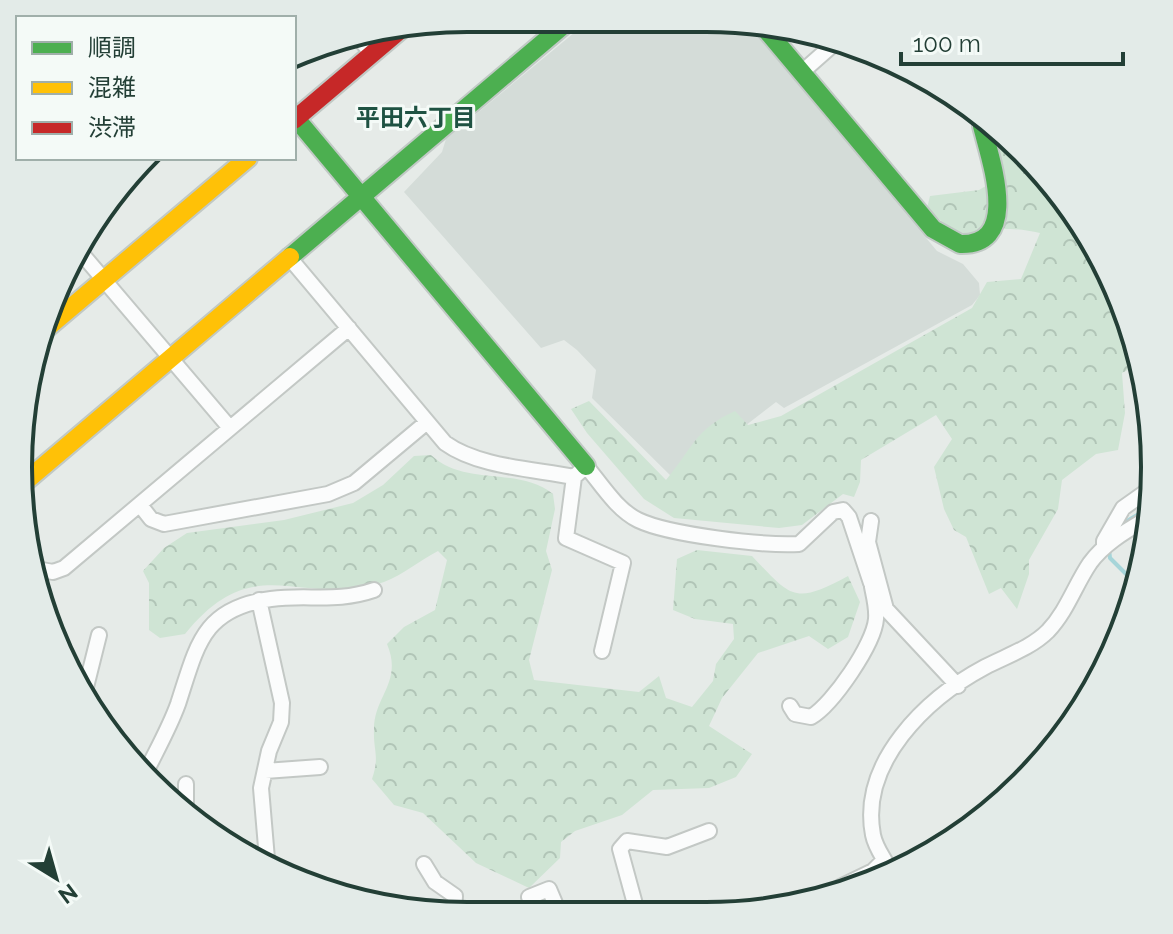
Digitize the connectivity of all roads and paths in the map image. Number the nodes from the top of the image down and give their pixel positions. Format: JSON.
{"nodes":[{"id":1,"x":555,"y":32,"type":"edge"},
{"id":2,"x":773,"y":37,"type":"edge"},
{"id":3,"x":390,"y":39,"type":"edge"},
{"id":4,"x":364,"y":44,"type":"edge"},
{"id":5,"x":827,"y":50,"type":"edge"},
{"id":6,"x":372,"y":54,"type":"junction"},
{"id":7,"x":802,"y":72,"type":"junction"},
{"id":8,"x":296,"y":117,"type":"edge"},
{"id":9,"x":296,"y":119,"type":"edge"},
{"id":10,"x":983,"y":132,"type":"edge"},
{"id":11,"x":246,"y":160,"type":"edge"},
{"id":12,"x":360,"y":197,"type":"junction"},
{"id":13,"x":288,"y":256,"type":"junction"},
{"id":14,"x":86,"y":258,"type":"edge"},
{"id":15,"x":104,"y":279,"type":"junction"},
{"id":16,"x":58,"y":318,"type":"edge"},
{"id":17,"x":349,"y":328,"type":"junction"},
{"id":18,"x":170,"y":357,"type":"junction"},
{"id":19,"x":427,"y":422,"type":"junction"},
{"id":20,"x":230,"y":428,"type":"junction"},
{"id":21,"x":580,"y":472,"type":"junction"},
{"id":22,"x":32,"y":475,"type":"edge"},
{"id":23,"x":1140,"y":496,"type":"edge"},
{"id":24,"x":140,"y":505,"type":"junction"},
{"id":25,"x":871,"y":521,"type":"dead end"},
{"id":26,"x":1137,"y":525,"type":"edge"},
{"id":27,"x":1105,"y":547,"type":"junction"},
{"id":28,"x":45,"y":570,"type":"edge"},
{"id":29,"x":874,"y":582,"type":"junction"},
{"id":30,"x":374,"y":590,"type":"dead end"},
{"id":31,"x":259,"y":600,"type":"junction"},
{"id":32,"x":99,"y":635,"type":"dead end"},
{"id":33,"x":602,"y":651,"type":"dead end"},
{"id":34,"x":88,"y":680,"type":"edge"},
{"id":35,"x":958,"y":686,"type":"junction"},
{"id":36,"x":790,"y":706,"type":"dead end"},
{"id":37,"x":149,"y":764,"type":"edge"},
{"id":38,"x":320,"y":767,"type":"dead end"},
{"id":39,"x":265,"y":771,"type":"junction"},
{"id":40,"x":186,"y":784,"type":"dead end"},
{"id":41,"x":186,"y":799,"type":"edge"},
{"id":42,"x":709,"y":831,"type":"dead end"},
{"id":43,"x":266,"y":853,"type":"edge"},
{"id":44,"x":886,"y":863,"type":"edge"},
{"id":45,"x":424,"y":864,"type":"dead end"},
{"id":46,"x":529,"y":897,"type":"dead end"},
{"id":47,"x":455,"y":902,"type":"edge"},
{"id":48,"x":554,"y":902,"type":"edge"},
{"id":49,"x":634,"y":902,"type":"edge"}],
"edges":[{"from":1,"to":12,"type":"street"},
{"from":2,"to":7,"type":"street"},
{"from":3,"to":6,"type":"street"},
{"from":4,"to":6,"type":"street"},
{"from":5,"to":7,"type":"street"},
{"from":6,"to":8,"type":"street"},
{"from":7,"to":10,"type":"street"},
{"from":9,"to":12,"type":"street"},
{"from":11,"to":15,"type":"street"},
{"from":12,"to":13,"type":"street"},
{"from":12,"to":21,"type":"street"},
{"from":13,"to":17,"type":"street"},
{"from":13,"to":18,"type":"street"},
{"from":14,"to":15,"type":"street"},
{"from":15,"to":16,"type":"street"},
{"from":15,"to":18,"type":"street"},
{"from":17,"to":19,"type":"street"},
{"from":17,"to":20,"type":"street"},
{"from":18,"to":20,"type":"street"},
{"from":18,"to":22,"type":"street"},
{"from":19,"to":21,"type":"street"},
{"from":19,"to":24,"type":"street"},
{"from":20,"to":24,"type":"street"},
{"from":21,"to":29,"type":"street"},
{"from":21,"to":33,"type":"street"},
{"from":23,"to":27,"type":"street"},
{"from":24,"to":28,"type":"street"},
{"from":25,"to":29,"type":"street"},
{"from":26,"to":27,"type":"street"},
{"from":27,"to":35,"type":"street"},
{"from":29,"to":35,"type":"street"},
{"from":29,"to":36,"type":"street"},
{"from":30,"to":31,"type":"street"},
{"from":31,"to":37,"type":"street"},
{"from":31,"to":39,"type":"street"},
{"from":32,"to":34,"type":"street"},
{"from":35,"to":44,"type":"street"},
{"from":38,"to":39,"type":"street"},
{"from":39,"to":43,"type":"street"},
{"from":40,"to":41,"type":"street"},
{"from":42,"to":49,"type":"street"},
{"from":45,"to":47,"type":"street"},
{"from":46,"to":48,"type":"street"}]}
